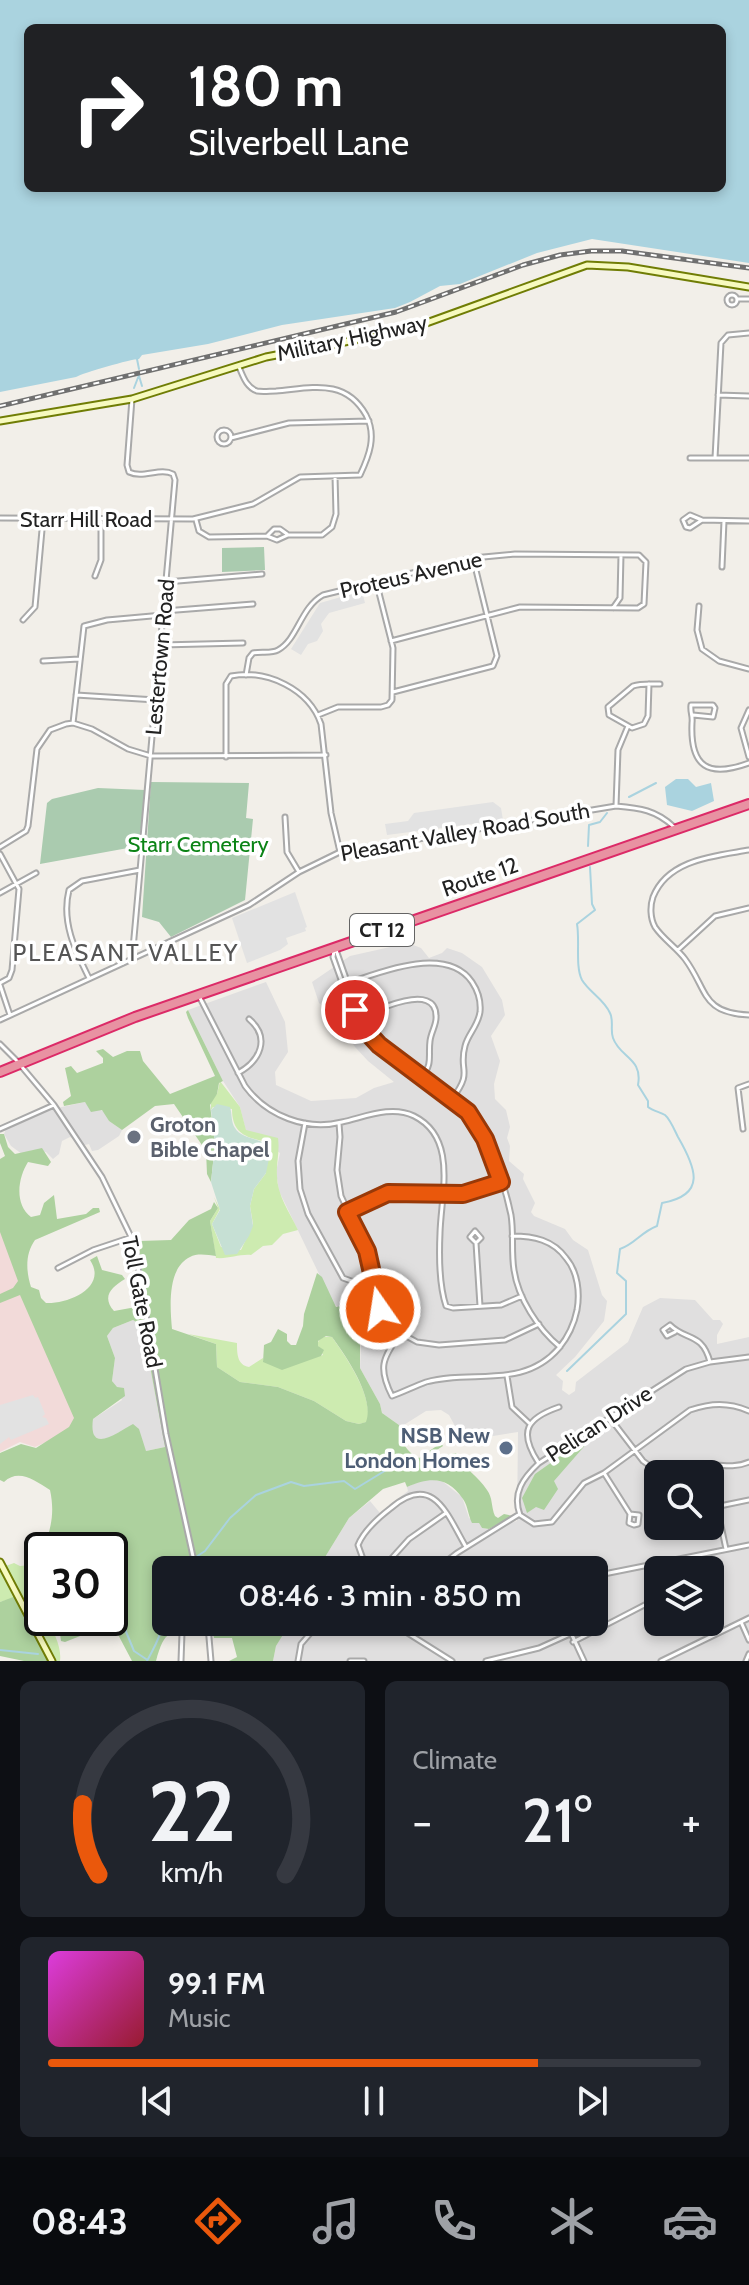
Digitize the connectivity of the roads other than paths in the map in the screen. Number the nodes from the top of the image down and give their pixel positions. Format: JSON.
{"nodes":[{"id":1,"x":749,"y":287,"type":"edge"},
{"id":2,"x":737,"y":299,"type":"dead end"},
{"id":3,"x":749,"y":299,"type":"edge"},
{"id":4,"x":749,"y":333,"type":"edge"},
{"id":5,"x":238,"y":364,"type":"junction"},
{"id":6,"x":718,"y":395,"type":"junction"},
{"id":7,"x":749,"y":396,"type":"edge"},
{"id":8,"x":132,"y":399,"type":"junction"},
{"id":9,"x":0,"y":421,"type":"edge"},
{"id":10,"x":369,"y":421,"type":"junction"},
{"id":11,"x":231,"y":438,"type":"dead end"},
{"id":12,"x":690,"y":458,"type":"dead end"},
{"id":13,"x":715,"y":458,"type":"junction"},
{"id":14,"x":749,"y":458,"type":"edge"},
{"id":15,"x":335,"y":476,"type":"junction"},
{"id":16,"x":0,"y":518,"type":"edge"},
{"id":17,"x":196,"y":518,"type":"junction"},
{"id":18,"x":43,"y":519,"type":"junction"},
{"id":19,"x":172,"y":519,"type":"junction"},
{"id":20,"x":101,"y":520,"type":"junction"},
{"id":21,"x":702,"y":520,"type":"dead end"},
{"id":22,"x":724,"y":521,"type":"junction"},
{"id":23,"x":749,"y":521,"type":"edge"},
{"id":24,"x":288,"y":535,"type":"junction"},
{"id":25,"x":267,"y":536,"type":"junction"},
{"id":26,"x":621,"y":555,"type":"junction"},
{"id":27,"x":473,"y":558,"type":"junction"},
{"id":28,"x":722,"y":567,"type":"dead end"},
{"id":29,"x":262,"y":574,"type":"dead end"},
{"id":30,"x":95,"y":576,"type":"dead end"},
{"id":31,"x":376,"y":581,"type":"junction"},
{"id":32,"x":166,"y":582,"type":"junction"},
{"id":33,"x":253,"y":604,"type":"dead end"},
{"id":34,"x":699,"y":606,"type":"dead end"},
{"id":35,"x":613,"y":608,"type":"junction"},
{"id":36,"x":164,"y":613,"type":"junction"},
{"id":37,"x":486,"y":615,"type":"junction"},
{"id":38,"x":23,"y":620,"type":"dead end"},
{"id":39,"x":391,"y":641,"type":"junction"},
{"id":40,"x":243,"y":643,"type":"dead end"},
{"id":41,"x":161,"y":645,"type":"junction"},
{"id":42,"x":79,"y":659,"type":"junction"},
{"id":43,"x":43,"y":661,"type":"dead end"},
{"id":44,"x":749,"y":669,"type":"edge"},
{"id":45,"x":246,"y":675,"type":"junction"},
{"id":46,"x":649,"y":684,"type":"junction"},
{"id":47,"x":660,"y":684,"type":"dead end"},
{"id":48,"x":393,"y":692,"type":"junction"},
{"id":49,"x":75,"y":695,"type":"junction"},
{"id":50,"x":156,"y":700,"type":"junction"},
{"id":51,"x":749,"y":710,"type":"edge"},
{"id":52,"x":318,"y":715,"type":"junction"},
{"id":53,"x":693,"y":715,"type":"junction"},
{"id":54,"x":73,"y":723,"type":"junction"},
{"id":55,"x":628,"y":726,"type":"junction"},
{"id":56,"x":326,"y":755,"type":"junction"},
{"id":57,"x":151,"y":756,"type":"junction"},
{"id":58,"x":226,"y":757,"type":"junction"},
{"id":59,"x":749,"y":760,"type":"edge"},
{"id":60,"x":749,"y":804,"type":"edge"},
{"id":61,"x":616,"y":806,"type":"junction"},
{"id":62,"x":285,"y":817,"type":"dead end"},
{"id":63,"x":676,"y":828,"type":"junction"},
{"id":64,"x":0,"y":847,"type":"edge"},
{"id":65,"x":749,"y":850,"type":"edge"},
{"id":66,"x":340,"y":852,"type":"junction"},
{"id":67,"x":0,"y":854,"type":"edge"},
{"id":68,"x":140,"y":870,"type":"junction"},
{"id":69,"x":299,"y":872,"type":"junction"},
{"id":70,"x":36,"y":873,"type":"dead end"},
{"id":71,"x":16,"y":884,"type":"junction"},
{"id":72,"x":0,"y":893,"type":"edge"},
{"id":73,"x":749,"y":908,"type":"edge"},
{"id":74,"x":334,"y":947,"type":"junction"},
{"id":75,"x":678,"y":950,"type":"junction"},
{"id":76,"x":132,"y":960,"type":"junction"},
{"id":77,"x":89,"y":979,"type":"junction"},
{"id":78,"x":0,"y":984,"type":"edge"},
{"id":79,"x":346,"y":984,"type":"junction"},
{"id":80,"x":199,"y":994,"type":"junction"},
{"id":81,"x":10,"y":1015,"type":"junction"},
{"id":82,"x":749,"y":1015,"type":"edge"},
{"id":83,"x":359,"y":1018,"type":"junction"},
{"id":84,"x":249,"y":1019,"type":"dead end"},
{"id":85,"x":0,"y":1020,"type":"edge"},
{"id":86,"x":0,"y":1044,"type":"edge"},
{"id":87,"x":19,"y":1063,"type":"junction"},
{"id":88,"x":0,"y":1072,"type":"edge"},
{"id":89,"x":238,"y":1073,"type":"junction"},
{"id":90,"x":422,"y":1077,"type":"junction"},
{"id":91,"x":749,"y":1084,"type":"edge"},
{"id":92,"x":452,"y":1099,"type":"junction"},
{"id":93,"x":54,"y":1105,"type":"junction"},
{"id":94,"x":305,"y":1123,"type":"junction"},
{"id":95,"x":339,"y":1123,"type":"junction"},
{"id":96,"x":0,"y":1129,"type":"edge"},
{"id":97,"x":743,"y":1129,"type":"dead end"},
{"id":98,"x":501,"y":1182,"type":"junction"},
{"id":99,"x":442,"y":1194,"type":"junction"},
{"id":100,"x":347,"y":1212,"type":"junction"},
{"id":101,"x":512,"y":1236,"type":"junction"},
{"id":102,"x":132,"y":1237,"type":"junction"},
{"id":103,"x":476,"y":1243,"type":"dead end"},
{"id":104,"x":58,"y":1268,"type":"dead end"},
{"id":105,"x":373,"y":1279,"type":"junction"},
{"id":106,"x":522,"y":1296,"type":"junction"},
{"id":107,"x":480,"y":1306,"type":"junction"},
{"id":108,"x":539,"y":1324,"type":"junction"},
{"id":109,"x":675,"y":1332,"type":"dead end"},
{"id":110,"x":400,"y":1334,"type":"junction"},
{"id":111,"x":560,"y":1347,"type":"junction"},
{"id":112,"x":749,"y":1357,"type":"edge"},
{"id":113,"x":710,"y":1362,"type":"junction"},
{"id":114,"x":507,"y":1376,"type":"junction"},
{"id":115,"x":559,"y":1407,"type":"dead end"},
{"id":116,"x":749,"y":1411,"type":"edge"},
{"id":117,"x":610,"y":1418,"type":"junction"},
{"id":118,"x":529,"y":1423,"type":"junction"},
{"id":119,"x":634,"y":1451,"type":"junction"},
{"id":120,"x":644,"y":1462,"type":"edge"},
{"id":121,"x":749,"y":1462,"type":"edge"},
{"id":122,"x":539,"y":1463,"type":"junction"},
{"id":123,"x":724,"y":1467,"type":"edge"},
{"id":124,"x":604,"y":1473,"type":"junction"},
{"id":125,"x":749,"y":1500,"type":"edge"},
{"id":126,"x":724,"y":1505,"type":"edge"},
{"id":127,"x":446,"y":1513,"type":"junction"},
{"id":128,"x":630,"y":1514,"type":"dead end"},
{"id":129,"x":520,"y":1515,"type":"junction"},
{"id":130,"x":724,"y":1540,"type":"edge"},
{"id":131,"x":749,"y":1545,"type":"edge"},
{"id":132,"x":466,"y":1547,"type":"junction"},
{"id":133,"x":726,"y":1549,"type":"junction"},
{"id":134,"x":193,"y":1556,"type":"edge"},
{"id":135,"x":362,"y":1556,"type":"edge"},
{"id":136,"x":394,"y":1556,"type":"edge"},
{"id":137,"x":454,"y":1556,"type":"edge"},
{"id":138,"x":691,"y":1556,"type":"edge"},
{"id":139,"x":0,"y":1562,"type":"edge"},
{"id":140,"x":644,"y":1566,"type":"edge"},
{"id":141,"x":608,"y":1573,"type":"edge"},
{"id":142,"x":644,"y":1605,"type":"edge"},
{"id":143,"x":749,"y":1618,"type":"edge"},
{"id":144,"x":741,"y":1622,"type":"junction"},
{"id":145,"x":182,"y":1636,"type":"edge"},
{"id":146,"x":209,"y":1636,"type":"edge"},
{"id":147,"x":308,"y":1636,"type":"edge"},
{"id":148,"x":412,"y":1636,"type":"edge"},
{"id":149,"x":566,"y":1636,"type":"edge"},
{"id":150,"x":571,"y":1636,"type":"edge"},
{"id":151,"x":749,"y":1640,"type":"edge"},
{"id":152,"x":573,"y":1642,"type":"junction"},
{"id":153,"x":749,"y":1654,"type":"edge"},
{"id":154,"x":446,"y":1659,"type":"edge"},
{"id":155,"x":52,"y":1661,"type":"edge"},
{"id":156,"x":181,"y":1661,"type":"edge"},
{"id":157,"x":211,"y":1661,"type":"edge"},
{"id":158,"x":298,"y":1661,"type":"edge"},
{"id":159,"x":350,"y":1661,"type":"edge"},
{"id":160,"x":364,"y":1661,"type":"edge"},
{"id":161,"x":452,"y":1661,"type":"edge"},
{"id":162,"x":486,"y":1661,"type":"edge"},
{"id":163,"x":584,"y":1661,"type":"edge"},
{"id":164,"x":661,"y":1661,"type":"edge"},
{"id":165,"x":746,"y":1661,"type":"edge"}],
"edges":[{"from":1,"to":5,"type":"street","name":"Military Highway"},
{"from":2,"to":3,"type":"street"},
{"from":4,"to":6,"type":"street"},
{"from":5,"to":8,"type":"street","name":"Military Highway"},
{"from":5,"to":10,"type":"street"},
{"from":6,"to":7,"type":"street"},
{"from":6,"to":13,"type":"street"},
{"from":8,"to":9,"type":"street","name":"Military Highway"},
{"from":8,"to":19,"type":"street","name":"Lestertown Road"},
{"from":10,"to":11,"type":"street"},
{"from":10,"to":15,"type":"street"},
{"from":12,"to":13,"type":"street"},
{"from":13,"to":14,"type":"street"},
{"from":15,"to":17,"type":"street","name":"Starr Hill Road"},
{"from":15,"to":24,"type":"street"},
{"from":16,"to":18,"type":"street","name":"Starr Hill Road"},
{"from":17,"to":19,"type":"street","name":"Starr Hill Road"},
{"from":17,"to":25,"type":"street"},
{"from":18,"to":20,"type":"street","name":"Starr Hill Road"},
{"from":18,"to":38,"type":"street"},
{"from":19,"to":20,"type":"street","name":"Starr Hill Road"},
{"from":19,"to":32,"type":"street","name":"Lestertown Road"},
{"from":20,"to":30,"type":"street"},
{"from":21,"to":22,"type":"street"},
{"from":22,"to":23,"type":"street"},
{"from":22,"to":28,"type":"street"},
{"from":24,"to":25,"type":"street"},
{"from":24,"to":25,"type":"street"},
{"from":26,"to":27,"type":"street","name":"Proteus Avenue"},
{"from":26,"to":35,"type":"street"},
{"from":26,"to":35,"type":"street"},
{"from":27,"to":31,"type":"street","name":"Proteus Avenue"},
{"from":27,"to":37,"type":"street"},
{"from":29,"to":32,"type":"street"},
{"from":31,"to":39,"type":"street"},
{"from":31,"to":45,"type":"street","name":"Proteus Avenue"},
{"from":32,"to":36,"type":"street","name":"Lestertown Road"},
{"from":33,"to":36,"type":"street"},
{"from":34,"to":44,"type":"street"},
{"from":35,"to":37,"type":"street"},
{"from":36,"to":41,"type":"street","name":"Lestertown Road"},
{"from":36,"to":42,"type":"street"},
{"from":37,"to":39,"type":"street"},
{"from":37,"to":48,"type":"street"},
{"from":39,"to":48,"type":"street"},
{"from":40,"to":41,"type":"street"},
{"from":41,"to":50,"type":"street","name":"Lestertown Road"},
{"from":42,"to":43,"type":"street"},
{"from":42,"to":49,"type":"street"},
{"from":45,"to":52,"type":"street"},
{"from":45,"to":58,"type":"street"},
{"from":46,"to":47,"type":"street"},
{"from":46,"to":55,"type":"street"},
{"from":46,"to":55,"type":"street"},
{"from":48,"to":52,"type":"street"},
{"from":49,"to":50,"type":"street"},
{"from":49,"to":54,"type":"street"},
{"from":50,"to":57,"type":"street","name":"Lestertown Road"},
{"from":51,"to":59,"type":"street"},
{"from":52,"to":56,"type":"street"},
{"from":53,"to":53,"type":"street"},
{"from":53,"to":59,"type":"street"},
{"from":54,"to":57,"type":"street"},
{"from":54,"to":64,"type":"street"},
{"from":55,"to":61,"type":"street"},
{"from":56,"to":58,"type":"street"},
{"from":56,"to":66,"type":"street"},
{"from":57,"to":58,"type":"street"},
{"from":57,"to":68,"type":"street","name":"Lestertown Road"},
{"from":60,"to":63,"type":"highway","name":"Route 12","number":"CT 12"},
{"from":61,"to":63,"type":"street","name":"Pleasant Valley Road South"},
{"from":61,"to":66,"type":"street","name":"Pleasant Valley Road South"},
{"from":62,"to":69,"type":"street"},
{"from":63,"to":74,"type":"highway","name":"Route 12","number":"CT 12"},
{"from":65,"to":75,"type":"street"},
{"from":66,"to":69,"type":"street","name":"Pleasant Valley Road South"},
{"from":67,"to":71,"type":"street"},
{"from":68,"to":76,"type":"street","name":"Lestertown Road"},
{"from":68,"to":77,"type":"street"},
{"from":69,"to":76,"type":"street","name":"Pleasant Valley Road South"},
{"from":70,"to":71,"type":"street"},
{"from":71,"to":72,"type":"street"},
{"from":71,"to":78,"type":"street"},
{"from":73,"to":75,"type":"street"},
{"from":74,"to":79,"type":"street"},
{"from":74,"to":80,"type":"highway","name":"Route 12","number":"CT 12"},
{"from":75,"to":82,"type":"street"},
{"from":76,"to":77,"type":"street","name":"Pleasant Valley Road South"},
{"from":77,"to":81,"type":"street","name":"Pleasant Valley Road South"},
{"from":78,"to":81,"type":"street"},
{"from":79,"to":83,"type":"street"},
{"from":79,"to":92,"type":"street"},
{"from":80,"to":87,"type":"highway","name":"Route 12","number":"CT 12"},
{"from":80,"to":89,"type":"street"},
{"from":81,"to":85,"type":"street","name":"Pleasant Valley Road South"},
{"from":83,"to":90,"type":"street"},
{"from":83,"to":90,"type":"street"},
{"from":84,"to":89,"type":"street"},
{"from":86,"to":87,"type":"street","name":"Toll Gate Road"},
{"from":87,"to":88,"type":"highway","name":"Route 12","number":"CT 12"},
{"from":87,"to":93,"type":"street","name":"Toll Gate Road"},
{"from":89,"to":94,"type":"street"},
{"from":90,"to":92,"type":"street"},
{"from":91,"to":97,"type":"street"},
{"from":92,"to":98,"type":"street"},
{"from":93,"to":96,"type":"street"},
{"from":93,"to":102,"type":"street","name":"Toll Gate Road"},
{"from":94,"to":95,"type":"street"},
{"from":94,"to":105,"type":"street"},
{"from":95,"to":99,"type":"street"},
{"from":95,"to":100,"type":"street"},
{"from":98,"to":99,"type":"street"},
{"from":98,"to":101,"type":"street"},
{"from":99,"to":100,"type":"street"},
{"from":99,"to":107,"type":"street"},
{"from":100,"to":105,"type":"street"},
{"from":101,"to":106,"type":"street"},
{"from":101,"to":111,"type":"street"},
{"from":102,"to":104,"type":"street"},
{"from":102,"to":134,"type":"street","name":"Toll Gate Road"},
{"from":103,"to":107,"type":"street"},
{"from":105,"to":110,"type":"street"},
{"from":106,"to":107,"type":"street"},
{"from":106,"to":108,"type":"street"},
{"from":108,"to":110,"type":"street"},
{"from":108,"to":111,"type":"street"},
{"from":109,"to":113,"type":"street"},
{"from":110,"to":114,"type":"street"},
{"from":111,"to":114,"type":"street"},
{"from":112,"to":113,"type":"street","name":"Pelican Drive"},
{"from":113,"to":117,"type":"street","name":"Pelican Drive"},
{"from":114,"to":118,"type":"street"},
{"from":115,"to":118,"type":"street"},
{"from":116,"to":119,"type":"street","name":"Pelican Drive"},
{"from":117,"to":119,"type":"street"},
{"from":117,"to":122,"type":"street","name":"Pelican Drive"},
{"from":118,"to":122,"type":"street"},
{"from":119,"to":120,"type":"street"},
{"from":119,"to":124,"type":"street","name":"Pelican Drive"},
{"from":121,"to":123,"type":"street"},
{"from":122,"to":129,"type":"street","name":"Pelican Drive"},
{"from":124,"to":128,"type":"street"},
{"from":124,"to":129,"type":"street","name":"Pelican Drive"},
{"from":125,"to":126,"type":"street"},
{"from":127,"to":132,"type":"street"},
{"from":127,"to":135,"type":"street"},
{"from":127,"to":136,"type":"street"},
{"from":129,"to":132,"type":"street"},
{"from":130,"to":133,"type":"street"},
{"from":131,"to":133,"type":"street"},
{"from":132,"to":137,"type":"street"},
{"from":133,"to":138,"type":"street"},
{"from":139,"to":155,"type":"street"},
{"from":140,"to":141,"type":"street"},
{"from":142,"to":152,"type":"street"},
{"from":143,"to":144,"type":"street"},
{"from":144,"to":151,"type":"street"},
{"from":144,"to":164,"type":"street"},
{"from":145,"to":156,"type":"street"},
{"from":146,"to":157,"type":"street"},
{"from":147,"to":158,"type":"street"},
{"from":148,"to":154,"type":"street"},
{"from":149,"to":162,"type":"street"},
{"from":150,"to":152,"type":"street"},
{"from":152,"to":163,"type":"street"},
{"from":153,"to":165,"type":"street"},
{"from":154,"to":161,"type":"street"},
{"from":159,"to":160,"type":"street"}]}
